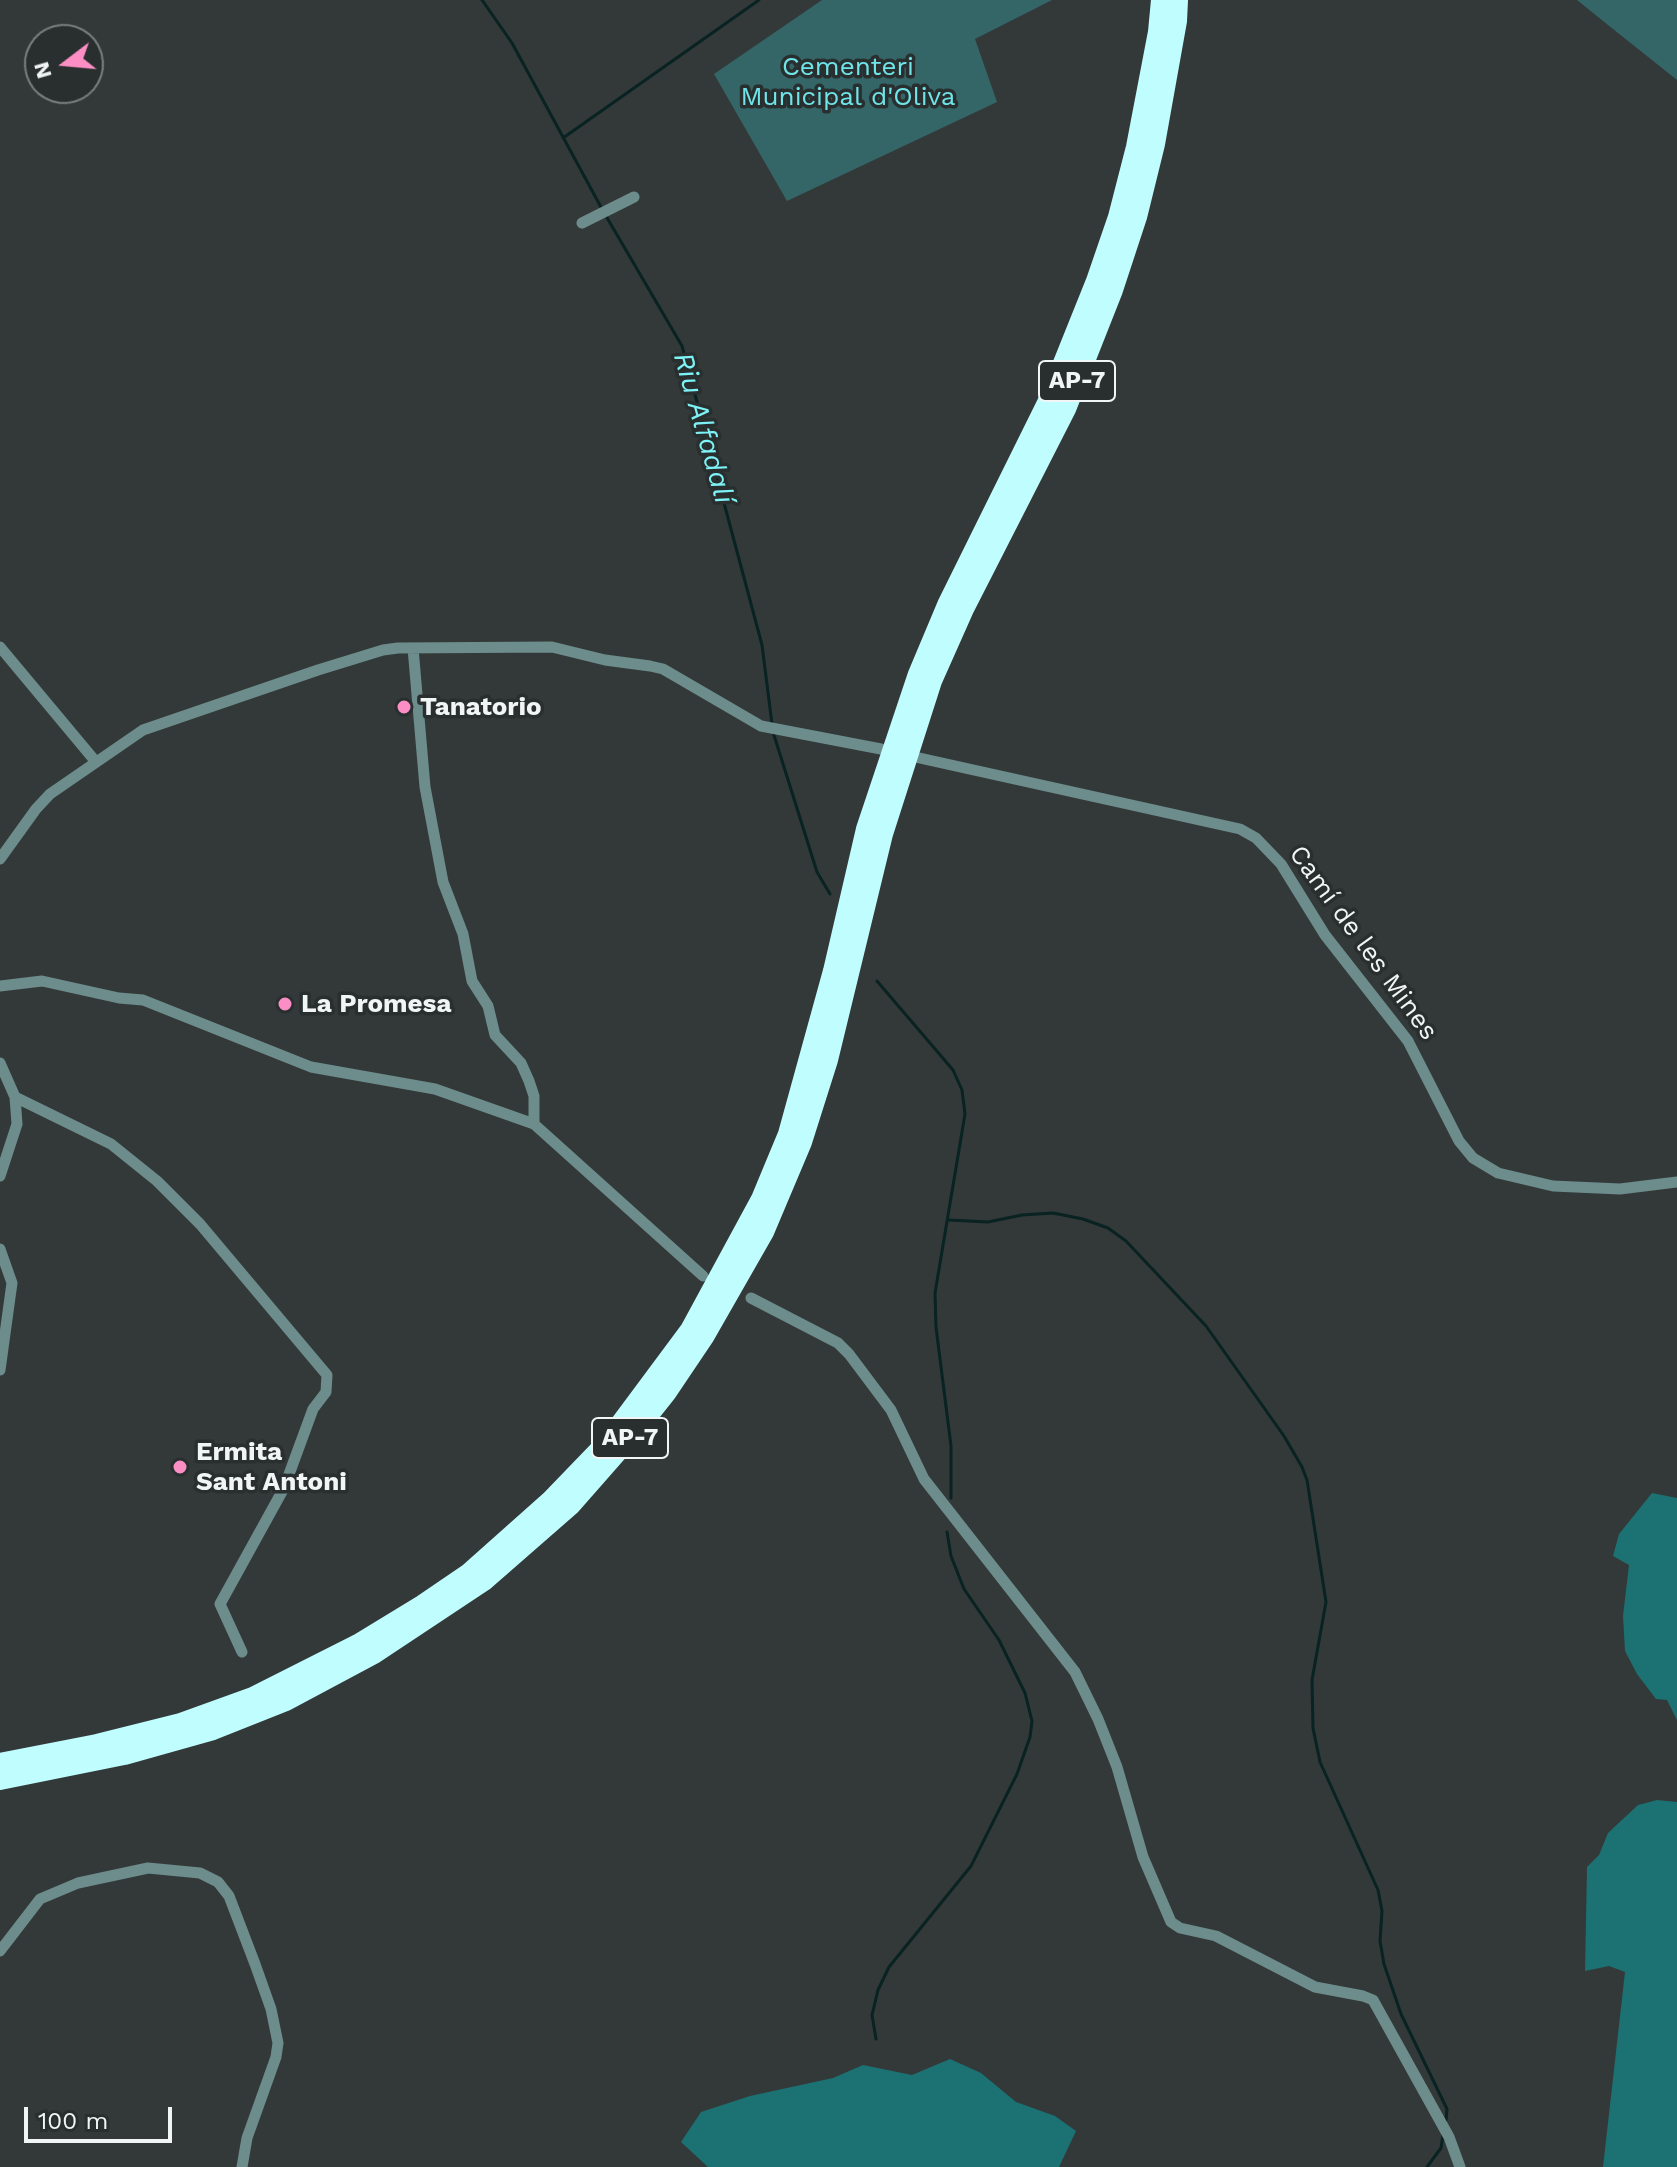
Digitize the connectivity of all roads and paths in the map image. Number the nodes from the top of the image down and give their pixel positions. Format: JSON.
{"nodes":[{"id":1,"x":1161,"y":0,"type":"edge"},
{"id":2,"x":1178,"y":0,"type":"edge"},
{"id":3,"x":634,"y":197,"type":"dead end"},
{"id":4,"x":586,"y":222,"type":"dead end"},
{"id":5,"x":0,"y":647,"type":"edge"},
{"id":6,"x":413,"y":648,"type":"junction"},
{"id":7,"x":899,"y":752,"type":"junction"},
{"id":8,"x":96,"y":762,"type":"junction"},
{"id":9,"x":0,"y":859,"type":"edge"},
{"id":10,"x":0,"y":986,"type":"edge"},
{"id":11,"x":0,"y":1063,"type":"edge"},
{"id":12,"x":16,"y":1100,"type":"junction"},
{"id":13,"x":534,"y":1124,"type":"junction"},
{"id":14,"x":0,"y":1176,"type":"edge"},
{"id":15,"x":1677,"y":1182,"type":"edge"},
{"id":16,"x":0,"y":1249,"type":"edge"},
{"id":17,"x":703,"y":1276,"type":"dead end"},
{"id":18,"x":751,"y":1298,"type":"dead end"},
{"id":19,"x":0,"y":1370,"type":"edge"},
{"id":20,"x":242,"y":1652,"type":"dead end"},
{"id":21,"x":0,"y":1763,"type":"edge"},
{"id":22,"x":0,"y":1780,"type":"edge"},
{"id":23,"x":0,"y":1951,"type":"edge"},
{"id":24,"x":242,"y":2167,"type":"edge"},
{"id":25,"x":1460,"y":2167,"type":"edge"}],
"edges":[{"from":1,"to":7,"type":"highway","number":"AP-7"},
{"from":2,"to":7,"type":"highway","number":"AP-7"},
{"from":3,"to":4,"type":"street"},
{"from":5,"to":8,"type":"street"},
{"from":6,"to":7,"type":"street","name":"Camí de les Mines"},
{"from":6,"to":8,"type":"street"},
{"from":6,"to":13,"type":"street"},
{"from":7,"to":15,"type":"street","name":"Camí de les Mines"},
{"from":7,"to":21,"type":"highway","number":"AP-7"},
{"from":7,"to":22,"type":"highway","number":"AP-7"},
{"from":8,"to":9,"type":"street"},
{"from":10,"to":13,"type":"street"},
{"from":11,"to":12,"type":"street"},
{"from":12,"to":14,"type":"street"},
{"from":12,"to":20,"type":"street"},
{"from":13,"to":17,"type":"street"},
{"from":16,"to":19,"type":"street"},
{"from":18,"to":25,"type":"street"},
{"from":23,"to":24,"type":"street"}]}
